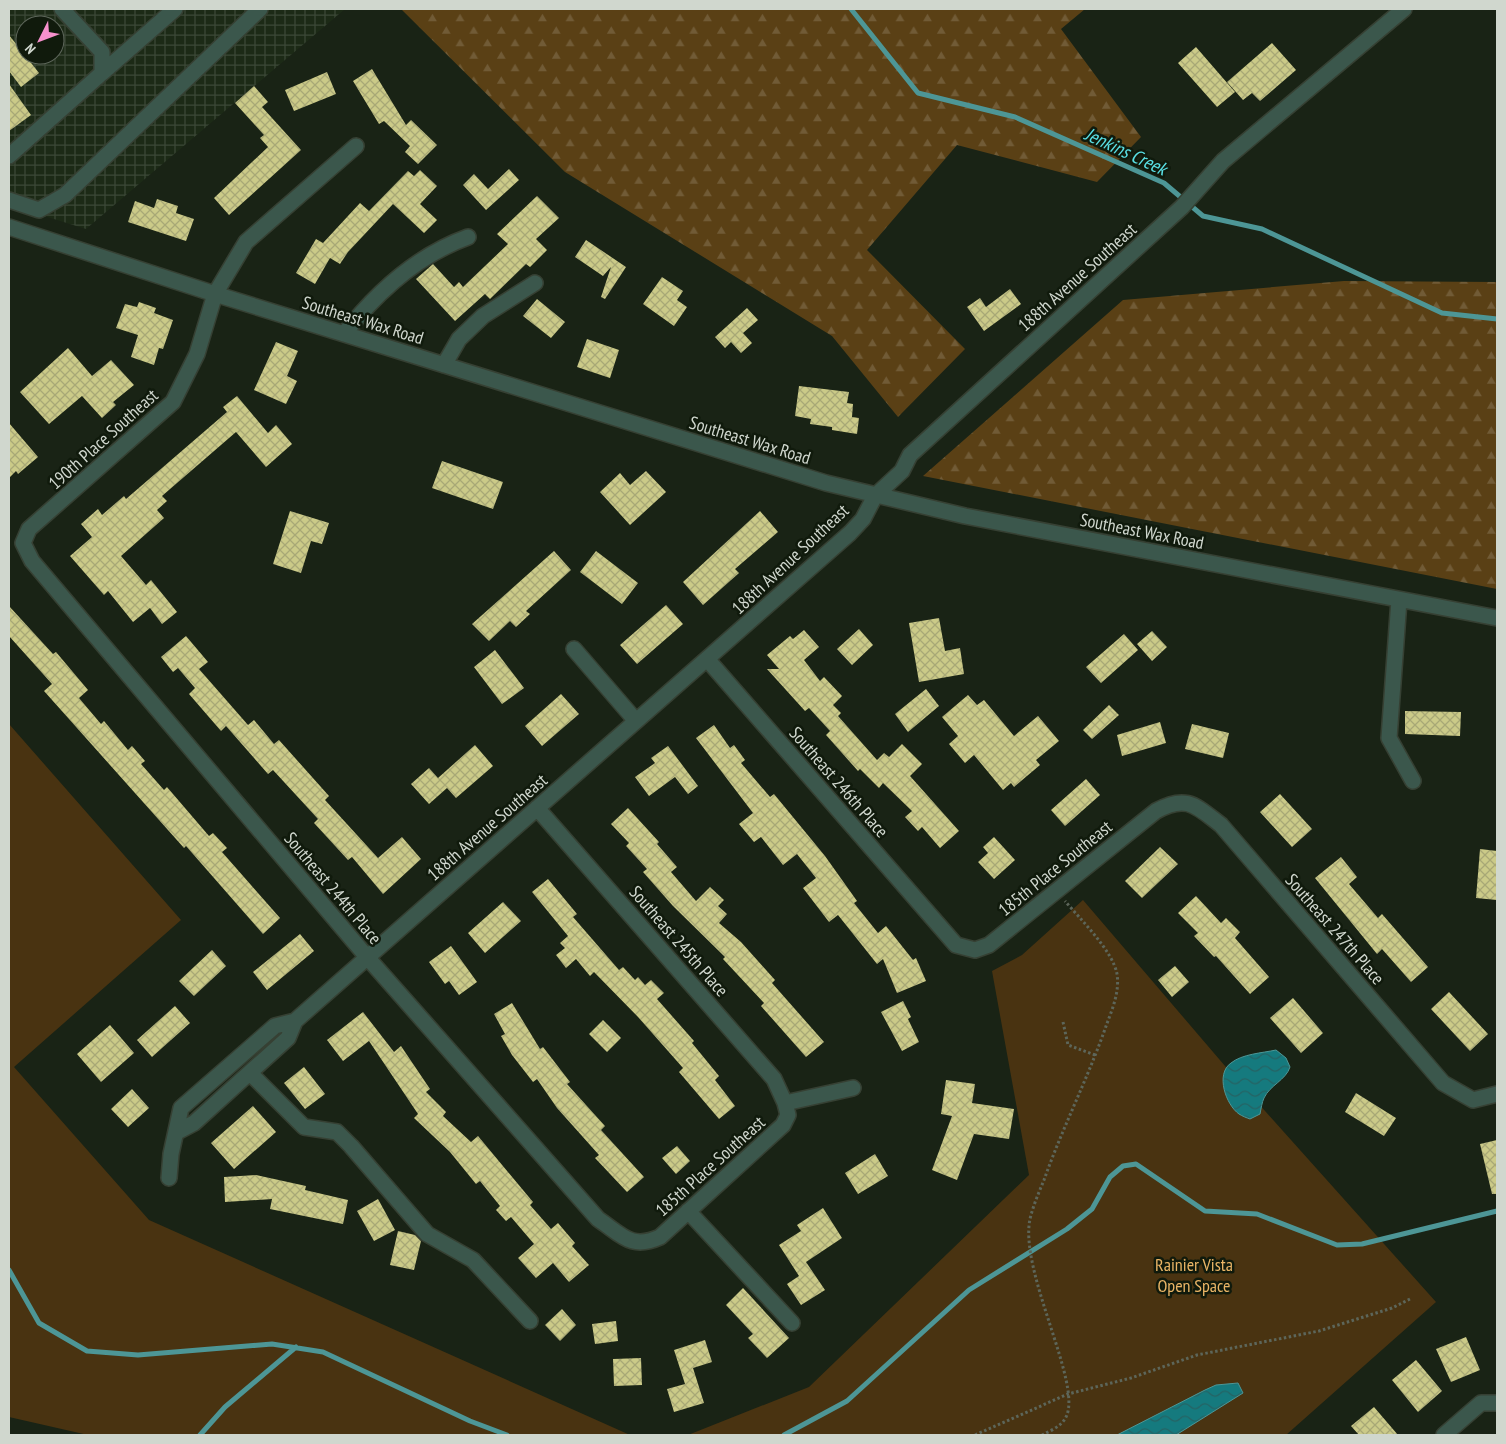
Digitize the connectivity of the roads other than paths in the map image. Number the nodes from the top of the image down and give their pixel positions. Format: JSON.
{"nodes":[{"id":1,"x":62,"y":9,"type":"edge"},
{"id":2,"x":175,"y":9,"type":"edge"},
{"id":3,"x":260,"y":9,"type":"edge"},
{"id":4,"x":1404,"y":9,"type":"edge"},
{"id":5,"x":102,"y":73,"type":"junction"},
{"id":6,"x":356,"y":146,"type":"dead end"},
{"id":7,"x":9,"y":156,"type":"edge"},
{"id":8,"x":9,"y":200,"type":"edge"},
{"id":9,"x":9,"y":227,"type":"edge"},
{"id":10,"x":468,"y":237,"type":"dead end"},
{"id":11,"x":535,"y":283,"type":"dead end"},
{"id":12,"x":215,"y":294,"type":"junction"},
{"id":13,"x":344,"y":334,"type":"junction"},
{"id":14,"x":444,"y":365,"type":"junction"},
{"id":15,"x":875,"y":496,"type":"junction"},
{"id":16,"x":23,"y":543,"type":"joint"},
{"id":17,"x":1399,"y":600,"type":"junction"},
{"id":18,"x":1497,"y":618,"type":"edge"},
{"id":19,"x":574,"y":649,"type":"dead end"},
{"id":20,"x":707,"y":659,"type":"junction"},
{"id":21,"x":636,"y":721,"type":"junction"},
{"id":22,"x":1413,"y":781,"type":"dead end"},
{"id":23,"x":1193,"y":804,"type":"joint"},
{"id":24,"x":537,"y":808,"type":"junction"},
{"id":25,"x":942,"y":931,"type":"joint"},
{"id":26,"x":367,"y":957,"type":"junction"},
{"id":27,"x":295,"y":1021,"type":"junction"},
{"id":28,"x":250,"y":1073,"type":"junction"},
{"id":29,"x":853,"y":1088,"type":"dead end"},
{"id":30,"x":1497,"y":1094,"type":"edge"},
{"id":31,"x":786,"y":1103,"type":"junction"},
{"id":32,"x":177,"y":1132,"type":"junction"},
{"id":33,"x":170,"y":1178,"type":"dead end"},
{"id":34,"x":688,"y":1211,"type":"junction"},
{"id":35,"x":632,"y":1242,"type":"joint"},
{"id":36,"x":530,"y":1321,"type":"dead end"},
{"id":37,"x":792,"y":1323,"type":"dead end"},
{"id":38,"x":1497,"y":1403,"type":"edge"},
{"id":39,"x":1444,"y":1435,"type":"edge"}],
"edges":[{"from":1,"to":5,"type":"street"},
{"from":2,"to":5,"type":"street"},
{"from":3,"to":8,"type":"street"},
{"from":4,"to":15,"type":"street","name":"188th Avenue Southeast"},
{"from":5,"to":7,"type":"street"},
{"from":6,"to":12,"type":"street","name":"190th Place Southeast"},
{"from":9,"to":12,"type":"street","name":"Southeast Wax Road"},
{"from":10,"to":13,"type":"street"},
{"from":11,"to":14,"type":"street"},
{"from":12,"to":13,"type":"street","name":"Southeast Wax Road"},
{"from":12,"to":16,"type":"street","name":"190th Place Southeast"},
{"from":13,"to":14,"type":"street","name":"Southeast Wax Road"},
{"from":14,"to":15,"type":"street","name":"Southeast Wax Road"},
{"from":15,"to":17,"type":"street","name":"Southeast Wax Road"},
{"from":15,"to":20,"type":"street","name":"188th Avenue Southeast"},
{"from":16,"to":26,"type":"street","name":"Southeast 244th Place"},
{"from":17,"to":18,"type":"street","name":"Southeast Wax Road"},
{"from":17,"to":22,"type":"street"},
{"from":19,"to":21,"type":"street"},
{"from":20,"to":21,"type":"street","name":"188th Avenue Southeast"},
{"from":20,"to":25,"type":"street","name":"Southeast 246th Place"},
{"from":21,"to":24,"type":"street","name":"188th Avenue Southeast"},
{"from":23,"to":25,"type":"street","name":"185th Place Southeast"},
{"from":23,"to":30,"type":"street","name":"Southeast 247th Place"},
{"from":24,"to":26,"type":"street","name":"188th Avenue Southeast"},
{"from":24,"to":31,"type":"street","name":"Southeast 245th Place"},
{"from":26,"to":27,"type":"street","name":"188th Avenue Southeast"},
{"from":26,"to":35,"type":"street","name":"Southeast 244th Place"},
{"from":27,"to":28,"type":"street","name":"188th Avenue Southeast"},
{"from":27,"to":32,"type":"street","name":"188th Avenue Southeast"},
{"from":28,"to":32,"type":"street","name":"188th Avenue Southeast"},
{"from":28,"to":36,"type":"street"},
{"from":29,"to":31,"type":"street"},
{"from":31,"to":34,"type":"street","name":"185th Place Southeast"},
{"from":32,"to":33,"type":"street","name":"188th Avenue Southeast"},
{"from":34,"to":35,"type":"street","name":"185th Place Southeast"},
{"from":34,"to":37,"type":"street"},
{"from":38,"to":39,"type":"street"}]}
